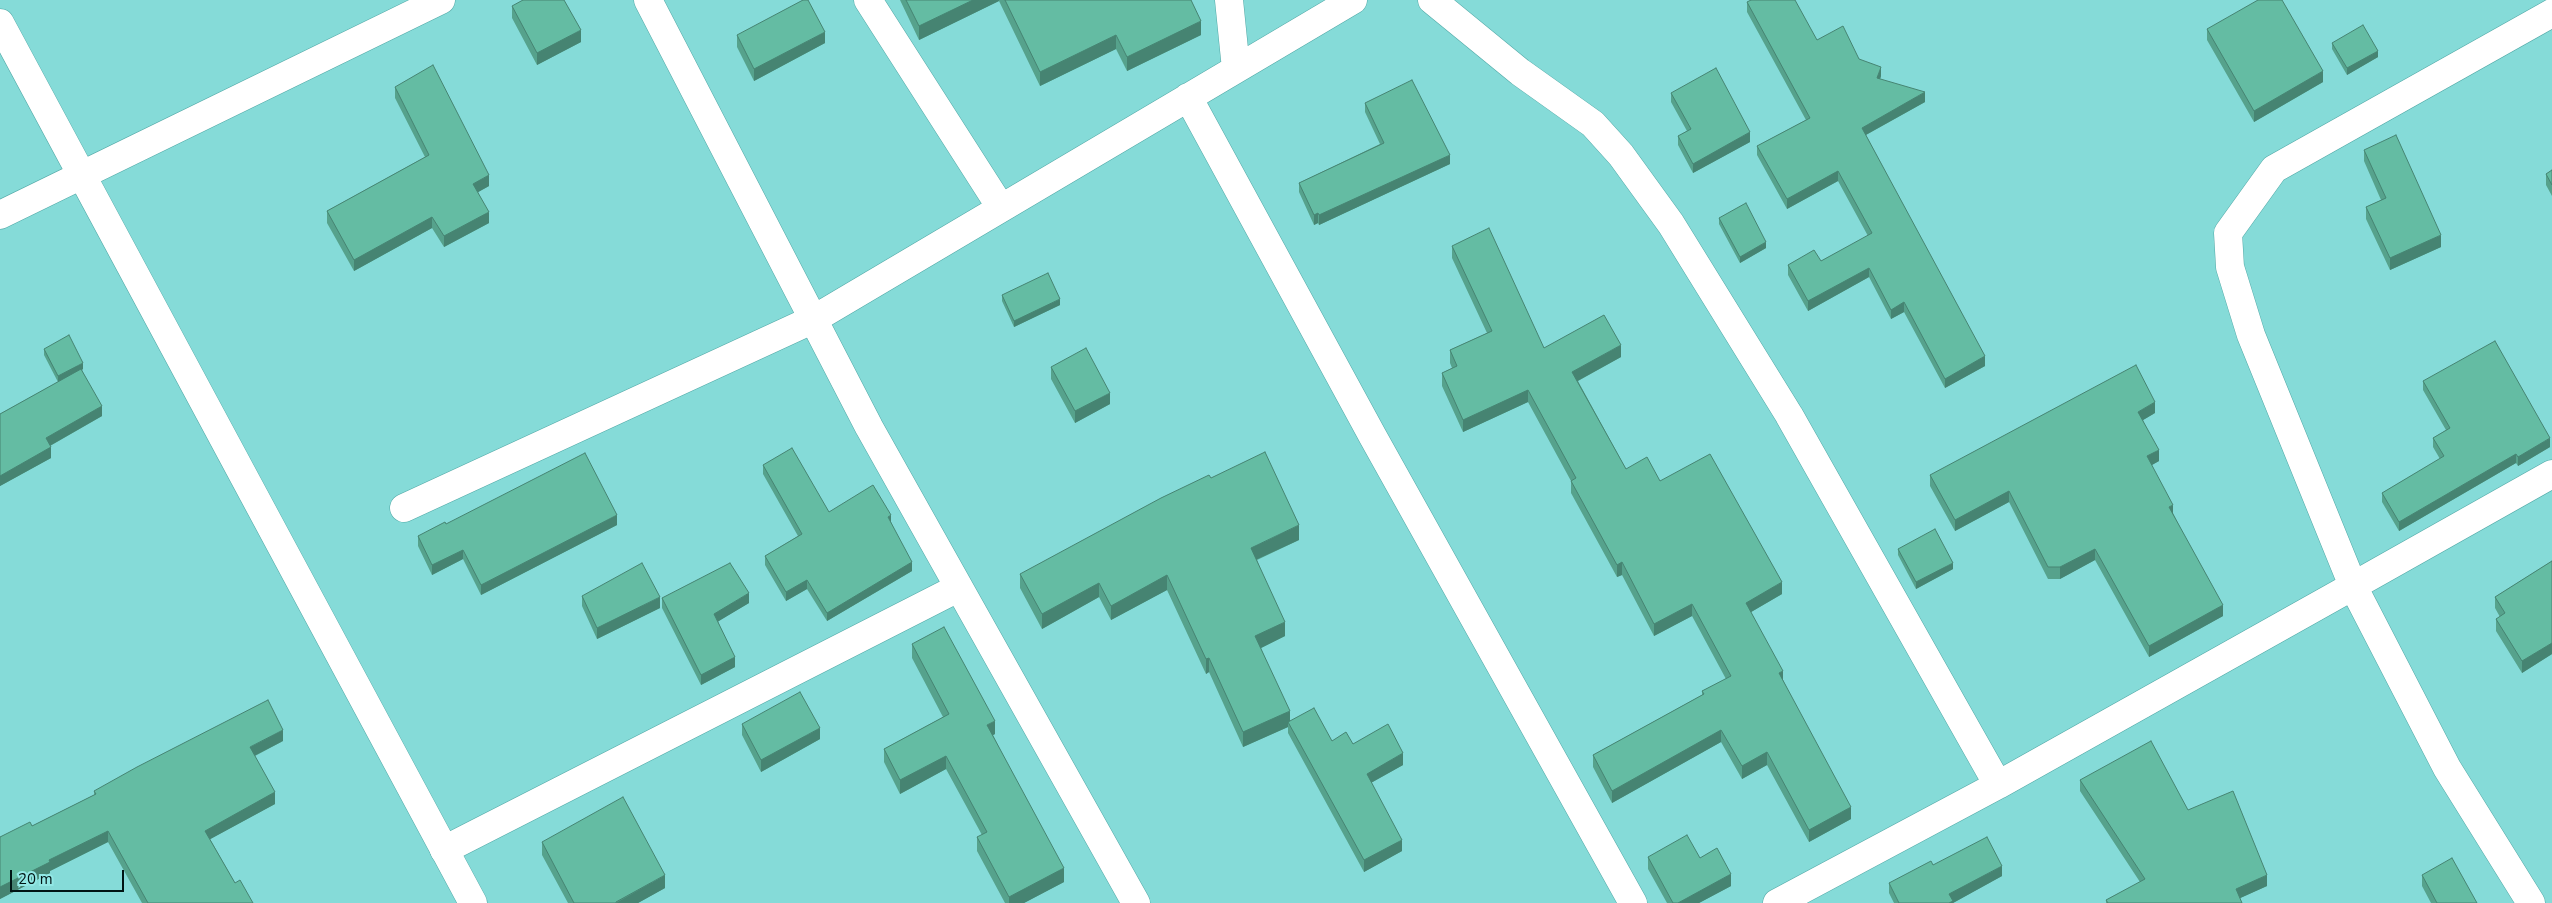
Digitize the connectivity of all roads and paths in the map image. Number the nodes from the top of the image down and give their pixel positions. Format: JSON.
{"nodes":[{"id":1,"x":441,"y":0,"type":"edge"},
{"id":2,"x":648,"y":0,"type":"edge"},
{"id":3,"x":868,"y":0,"type":"edge"},
{"id":4,"x":1229,"y":0,"type":"edge"},
{"id":5,"x":1353,"y":0,"type":"edge"},
{"id":6,"x":1432,"y":0,"type":"edge"},
{"id":7,"x":2552,"y":13,"type":"edge"},
{"id":8,"x":0,"y":23,"type":"edge"},
{"id":9,"x":1236,"y":69,"type":"junction"},
{"id":10,"x":1188,"y":97,"type":"junction"},
{"id":11,"x":82,"y":176,"type":"junction"},
{"id":12,"x":996,"y":200,"type":"dead end"},
{"id":13,"x":0,"y":215,"type":"edge"},
{"id":14,"x":814,"y":319,"type":"junction"},
{"id":15,"x":2552,"y":474,"type":"edge"},
{"id":16,"x":404,"y":508,"type":"dead end"},
{"id":17,"x":2353,"y":586,"type":"junction"},
{"id":18,"x":958,"y":588,"type":"junction"},
{"id":19,"x":1998,"y":785,"type":"junction"},
{"id":20,"x":444,"y":850,"type":"junction"},
{"id":21,"x":473,"y":903,"type":"edge"},
{"id":22,"x":1136,"y":903,"type":"edge"},
{"id":23,"x":1633,"y":903,"type":"edge"},
{"id":24,"x":1778,"y":903,"type":"edge"},
{"id":25,"x":2531,"y":903,"type":"edge"}],
"edges":[{"from":1,"to":11,"type":"street"},
{"from":2,"to":14,"type":"street"},
{"from":3,"to":12,"type":"street"},
{"from":4,"to":9,"type":"street"},
{"from":5,"to":9,"type":"street"},
{"from":6,"to":19,"type":"street"},
{"from":7,"to":17,"type":"street"},
{"from":8,"to":11,"type":"street"},
{"from":9,"to":10,"type":"street"},
{"from":10,"to":14,"type":"street"},
{"from":10,"to":23,"type":"street"},
{"from":11,"to":13,"type":"street"},
{"from":11,"to":20,"type":"street"},
{"from":14,"to":16,"type":"street"},
{"from":14,"to":18,"type":"street"},
{"from":15,"to":17,"type":"street"},
{"from":17,"to":19,"type":"street"},
{"from":17,"to":25,"type":"street"},
{"from":18,"to":20,"type":"street"},
{"from":18,"to":22,"type":"street"},
{"from":19,"to":24,"type":"street"},
{"from":20,"to":21,"type":"street"}]}
